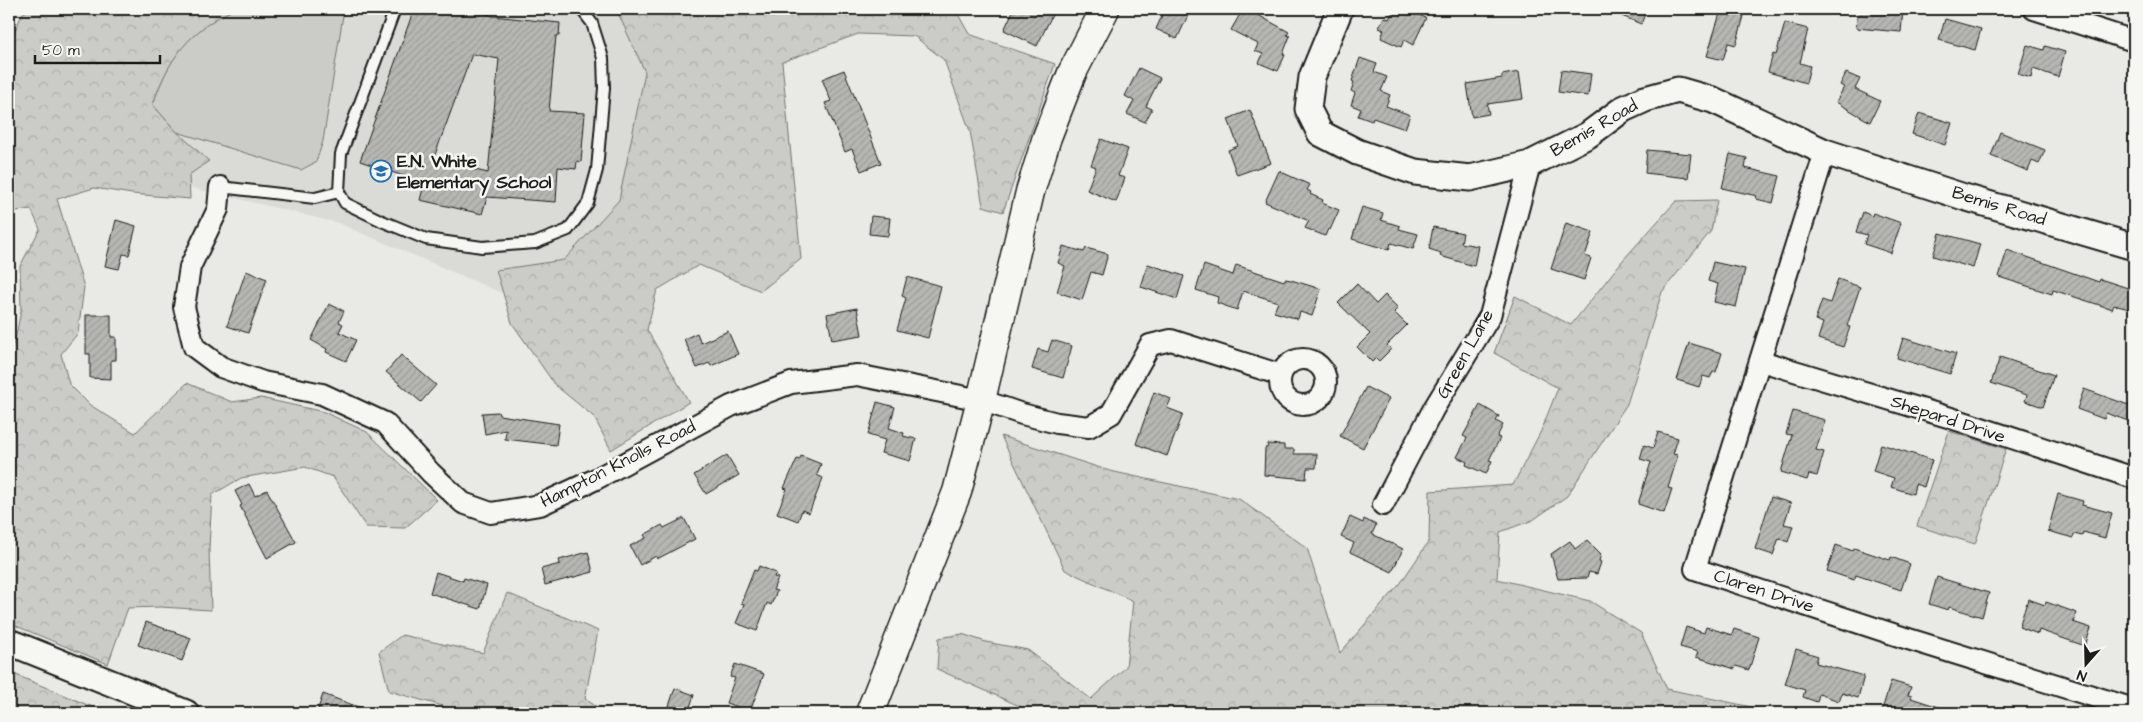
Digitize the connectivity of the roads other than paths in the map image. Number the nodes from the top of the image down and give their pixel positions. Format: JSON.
{"nodes":[{"id":1,"x":395,"y":9,"type":"edge"},
{"id":2,"x":581,"y":9,"type":"edge"},
{"id":3,"x":1105,"y":9,"type":"edge"},
{"id":4,"x":1340,"y":9,"type":"edge"},
{"id":5,"x":2034,"y":9,"type":"edge"},
{"id":6,"x":2134,"y":41,"type":"edge"},
{"id":7,"x":1825,"y":152,"type":"junction"},
{"id":8,"x":1530,"y":164,"type":"junction"},
{"id":9,"x":220,"y":187,"type":"joint"},
{"id":10,"x":339,"y":192,"type":"junction"},
{"id":11,"x":2134,"y":247,"type":"edge"},
{"id":12,"x":1761,"y":361,"type":"junction"},
{"id":13,"x":1281,"y":375,"type":"dead end"},
{"id":14,"x":981,"y":400,"type":"junction"},
{"id":15,"x":2134,"y":478,"type":"edge"},
{"id":16,"x":1383,"y":505,"type":"dead end"},
{"id":17,"x":9,"y":642,"type":"edge"},
{"id":18,"x":2112,"y":708,"type":"edge"},
{"id":19,"x":2134,"y":709,"type":"edge"},
{"id":20,"x":186,"y":713,"type":"edge"},
{"id":21,"x":870,"y":713,"type":"edge"}],
"edges":[{"from":1,"to":10,"type":"lane"},
{"from":2,"to":10,"type":"lane"},
{"from":3,"to":14,"type":"main road"},
{"from":4,"to":8,"type":"street","name":"Bemis Road"},
{"from":5,"to":6,"type":"street"},
{"from":7,"to":8,"type":"street","name":"Bemis Road"},
{"from":7,"to":11,"type":"street","name":"Bemis Road"},
{"from":7,"to":12,"type":"street","name":"Claren Drive"},
{"from":8,"to":16,"type":"street","name":"Green Lane"},
{"from":9,"to":10,"type":"lane"},
{"from":9,"to":14,"type":"street","name":"Hampton Knolls Road"},
{"from":12,"to":15,"type":"street","name":"Shepard Drive"},
{"from":12,"to":18,"type":"street","name":"Claren Drive"},
{"from":13,"to":14,"type":"street","name":"Hampton Knolls Road"},
{"from":14,"to":21,"type":"main road"},
{"from":17,"to":20,"type":"street"},
{"from":18,"to":19,"type":"street","name":"Claren Drive"}]}
